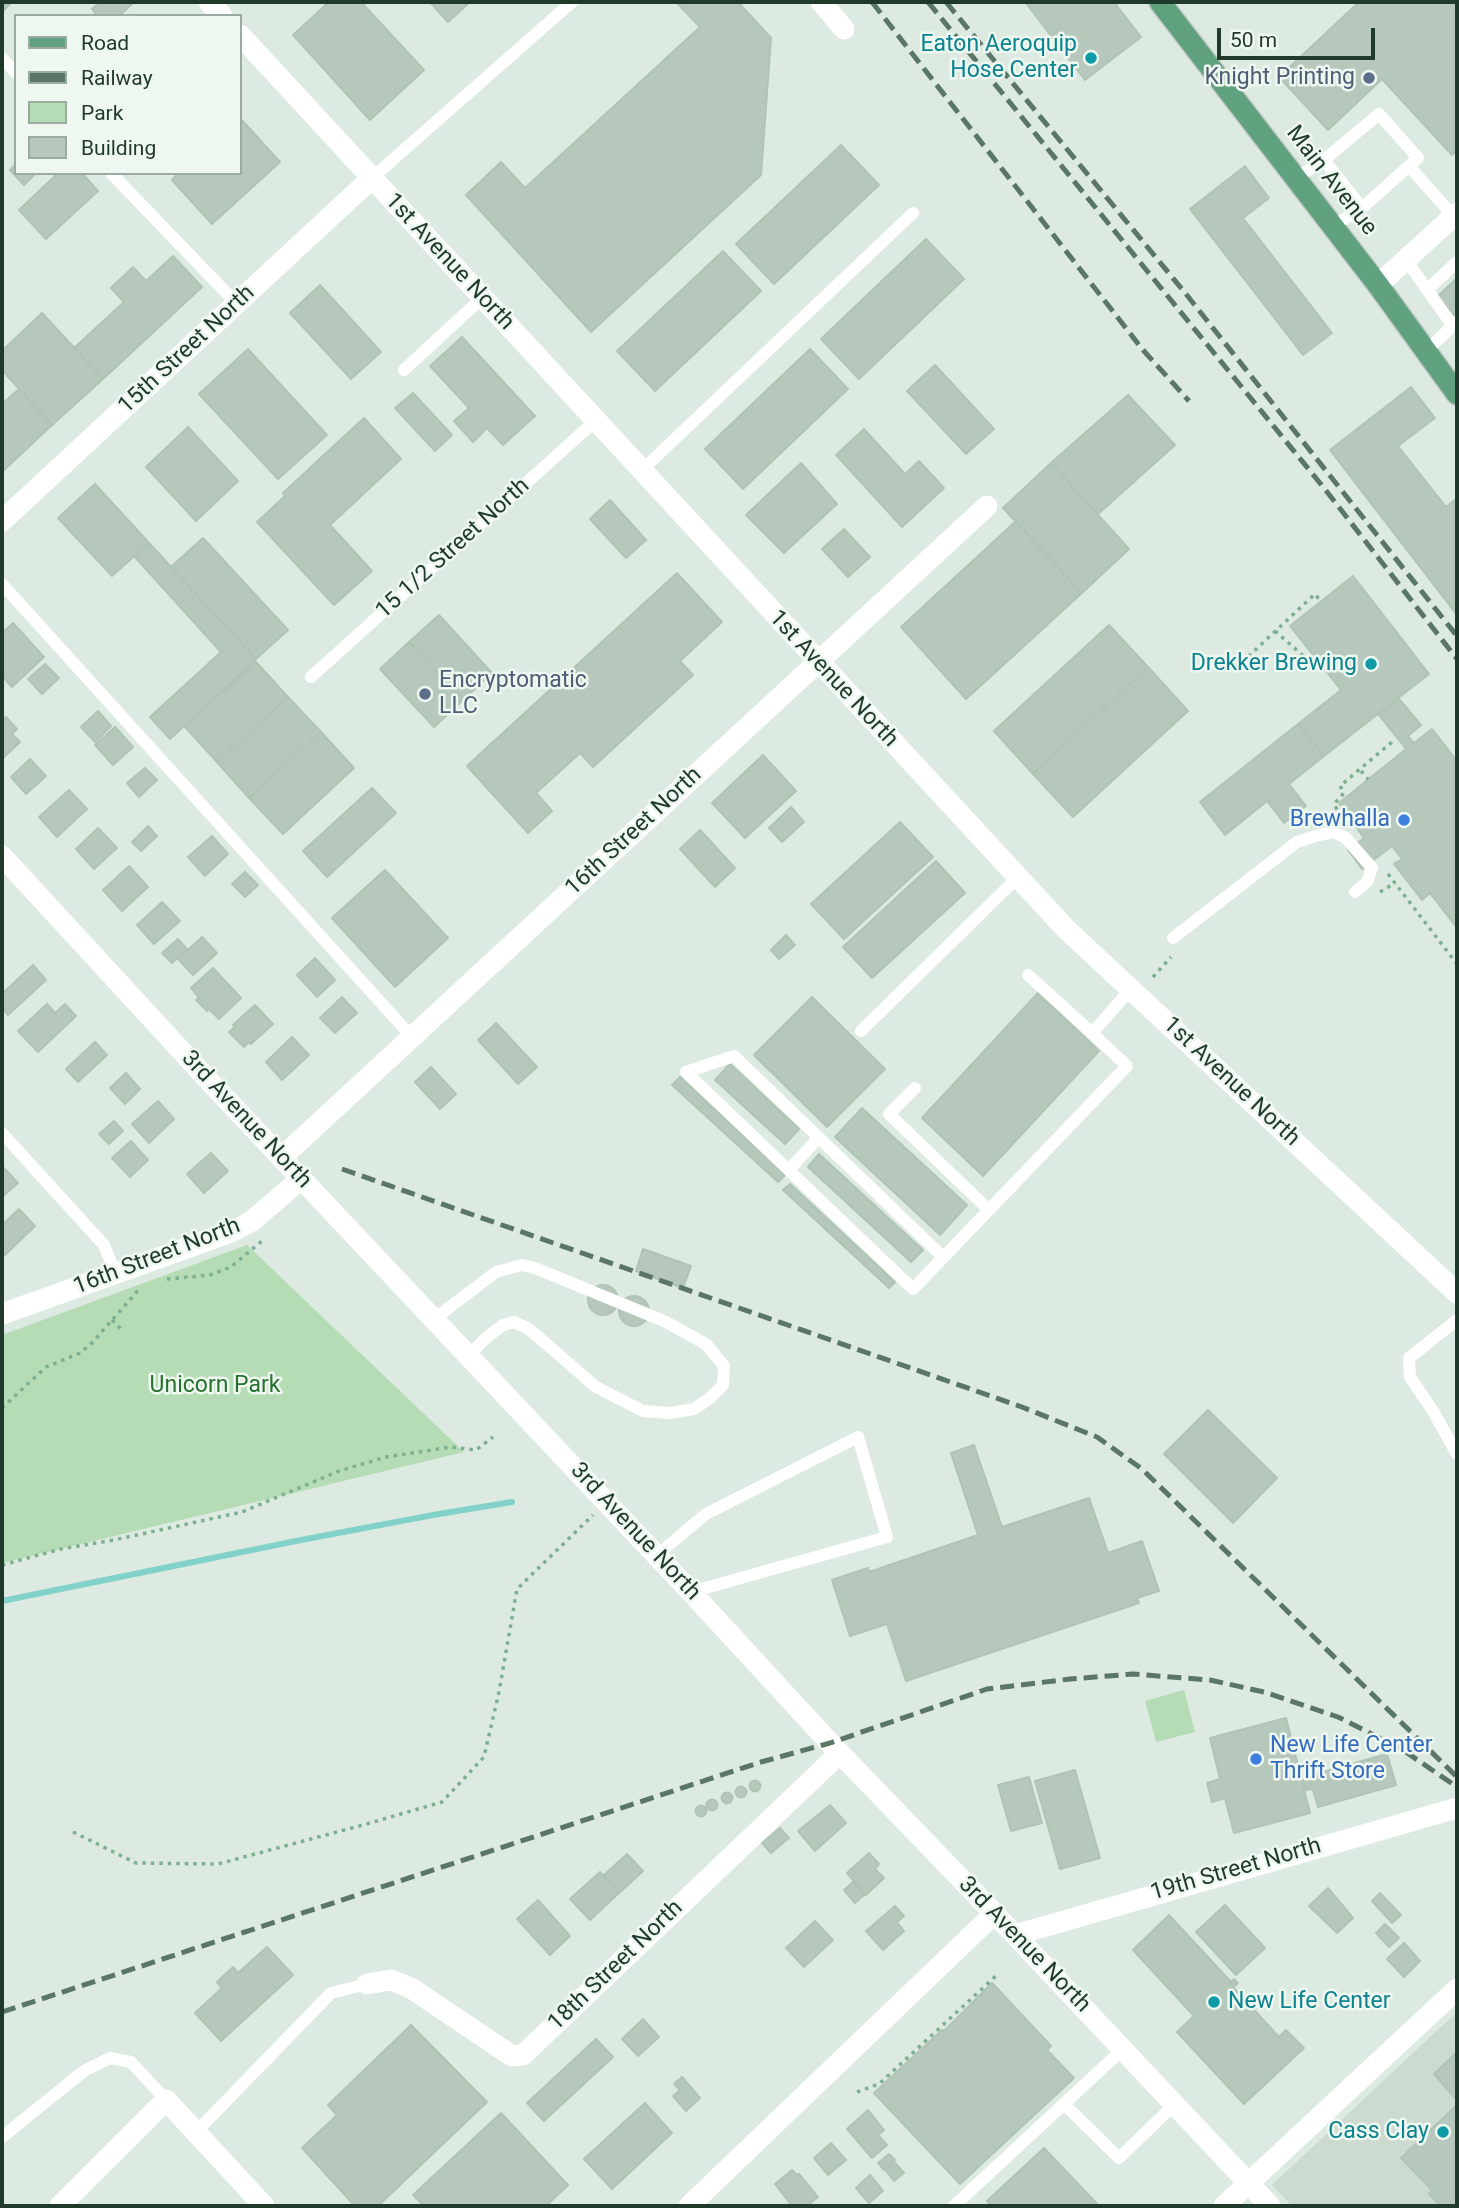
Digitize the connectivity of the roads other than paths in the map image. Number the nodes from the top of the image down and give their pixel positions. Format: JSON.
{"nodes":[{"id":1,"x":572,"y":2,"type":"edge"},
{"id":2,"x":821,"y":2,"type":"edge"},
{"id":3,"x":1160,"y":2,"type":"edge"},
{"id":4,"x":844,"y":29,"type":"dead end"},
{"id":5,"x":242,"y":37,"type":"edge"},
{"id":6,"x":2,"y":58,"type":"edge"},
{"id":7,"x":14,"y":71,"type":"edge"},
{"id":8,"x":1324,"y":160,"type":"junction"},
{"id":9,"x":1409,"y":166,"type":"junction"},
{"id":10,"x":113,"y":175,"type":"edge"},
{"id":11,"x":372,"y":178,"type":"junction"},
{"id":12,"x":1296,"y":178,"type":"junction"},
{"id":13,"x":1362,"y":208,"type":"junction"},
{"id":14,"x":913,"y":214,"type":"dead end"},
{"id":15,"x":1455,"y":215,"type":"edge"},
{"id":16,"x":1333,"y":226,"type":"junction"},
{"id":17,"x":1406,"y":260,"type":"junction"},
{"id":18,"x":1457,"y":262,"type":"edge"},
{"id":19,"x":1378,"y":285,"type":"junction"},
{"id":20,"x":1427,"y":290,"type":"junction"},
{"id":21,"x":482,"y":298,"type":"junction"},
{"id":22,"x":237,"y":304,"type":"junction"},
{"id":23,"x":1455,"y":324,"type":"edge"},
{"id":24,"x":1426,"y":351,"type":"junction"},
{"id":25,"x":404,"y":370,"type":"dead end"},
{"id":26,"x":1457,"y":394,"type":"edge"},
{"id":27,"x":595,"y":421,"type":"junction"},
{"id":28,"x":641,"y":471,"type":"junction"},
{"id":29,"x":987,"y":506,"type":"dead end"},
{"id":30,"x":2,"y":521,"type":"edge"},
{"id":31,"x":2,"y":584,"type":"edge"},
{"id":32,"x":818,"y":663,"type":"junction"},
{"id":33,"x":312,"y":677,"type":"dead end"},
{"id":34,"x":2,"y":856,"type":"edge"},
{"id":35,"x":1017,"y":878,"type":"junction"},
{"id":36,"x":1355,"y":891,"type":"dead end"},
{"id":37,"x":1173,"y":938,"type":"dead end"},
{"id":38,"x":1028,"y":975,"type":"dead end"},
{"id":39,"x":1131,"y":989,"type":"junction"},
{"id":40,"x":861,"y":1031,"type":"dead end"},
{"id":41,"x":1092,"y":1033,"type":"junction"},
{"id":42,"x":412,"y":1037,"type":"junction"},
{"id":43,"x":915,"y":1088,"type":"dead end"},
{"id":44,"x":2,"y":1133,"type":"edge"},
{"id":45,"x":818,"y":1138,"type":"junction"},
{"id":46,"x":281,"y":1158,"type":"junction"},
{"id":47,"x":789,"y":1170,"type":"junction"},
{"id":48,"x":301,"y":1179,"type":"junction"},
{"id":49,"x":989,"y":1210,"type":"junction"},
{"id":50,"x":943,"y":1257,"type":"junction"},
{"id":51,"x":115,"y":1272,"type":"junction"},
{"id":52,"x":1457,"y":1293,"type":"edge"},
{"id":53,"x":2,"y":1314,"type":"edge"},
{"id":54,"x":434,"y":1319,"type":"junction"},
{"id":55,"x":1457,"y":1320,"type":"edge"},
{"id":56,"x":468,"y":1356,"type":"junction"},
{"id":57,"x":1457,"y":1454,"type":"edge"},
{"id":58,"x":657,"y":1555,"type":"junction"},
{"id":59,"x":691,"y":1591,"type":"junction"},
{"id":60,"x":839,"y":1753,"type":"junction"},
{"id":61,"x":1457,"y":1808,"type":"edge"},
{"id":62,"x":995,"y":1913,"type":"junction"},
{"id":63,"x":1015,"y":1935,"type":"junction"},
{"id":64,"x":367,"y":1984,"type":"joint"},
{"id":65,"x":1457,"y":1989,"type":"edge"},
{"id":66,"x":1123,"y":2049,"type":"junction"},
{"id":67,"x":166,"y":2100,"type":"junction"},
{"id":68,"x":1064,"y":2104,"type":"junction"},
{"id":69,"x":1175,"y":2104,"type":"junction"},
{"id":70,"x":195,"y":2132,"type":"junction"},
{"id":71,"x":2,"y":2137,"type":"edge"},
{"id":72,"x":1248,"y":2183,"type":"junction"},
{"id":73,"x":60,"y":2206,"type":"edge"},
{"id":74,"x":264,"y":2206,"type":"edge"},
{"id":75,"x":690,"y":2206,"type":"edge"},
{"id":76,"x":954,"y":2206,"type":"edge"},
{"id":77,"x":1224,"y":2206,"type":"edge"},
{"id":78,"x":1270,"y":2206,"type":"edge"}],
"edges":[{"from":1,"to":11,"type":"lane"},
{"from":2,"to":4,"type":"street"},
{"from":3,"to":12,"type":"main road","name":"Main Avenue"},
{"from":5,"to":11,"type":"street","name":"1st Avenue North"},
{"from":6,"to":7,"type":"lane"},
{"from":8,"to":9,"type":"lane"},
{"from":8,"to":12,"type":"lane"},
{"from":8,"to":13,"type":"lane"},
{"from":9,"to":13,"type":"lane"},
{"from":9,"to":15,"type":"lane"},
{"from":10,"to":22,"type":"lane"},
{"from":11,"to":21,"type":"street","name":"1st Avenue North"},
{"from":11,"to":22,"type":"street","name":"15th Street North"},
{"from":12,"to":16,"type":"main road","name":"Main Avenue"},
{"from":13,"to":16,"type":"lane"},
{"from":14,"to":28,"type":"lane"},
{"from":15,"to":17,"type":"street"},
{"from":16,"to":19,"type":"main road","name":"Main Avenue"},
{"from":17,"to":19,"type":"street"},
{"from":17,"to":20,"type":"lane"},
{"from":18,"to":20,"type":"lane"},
{"from":19,"to":24,"type":"main road","name":"Main Avenue"},
{"from":20,"to":23,"type":"lane"},
{"from":21,"to":25,"type":"lane"},
{"from":21,"to":27,"type":"street","name":"1st Avenue North"},
{"from":22,"to":30,"type":"street","name":"15th Street North"},
{"from":23,"to":24,"type":"lane"},
{"from":24,"to":26,"type":"main road","name":"Main Avenue"},
{"from":27,"to":28,"type":"street","name":"1st Avenue North"},
{"from":27,"to":33,"type":"lane","name":"15 1/2 Street North"},
{"from":28,"to":32,"type":"street","name":"1st Avenue North"},
{"from":29,"to":32,"type":"street","name":"16th Street North"},
{"from":31,"to":42,"type":"lane"},
{"from":32,"to":35,"type":"street","name":"1st Avenue North"},
{"from":32,"to":42,"type":"street","name":"16th Street North"},
{"from":34,"to":46,"type":"street","name":"3rd Avenue North"},
{"from":35,"to":39,"type":"street","name":"1st Avenue North"},
{"from":35,"to":40,"type":"lane"},
{"from":36,"to":37,"type":"lane"},
{"from":38,"to":41,"type":"lane"},
{"from":39,"to":41,"type":"lane"},
{"from":39,"to":52,"type":"street","name":"1st Avenue North"},
{"from":41,"to":49,"type":"lane"},
{"from":42,"to":46,"type":"street","name":"16th Street North"},
{"from":43,"to":49,"type":"lane"},
{"from":44,"to":51,"type":"lane"},
{"from":45,"to":47,"type":"lane"},
{"from":45,"to":47,"type":"lane"},
{"from":45,"to":50,"type":"lane"},
{"from":46,"to":48,"type":"street","name":"3rd Avenue North"},
{"from":47,"to":50,"type":"lane"},
{"from":48,"to":51,"type":"street","name":"16th Street North"},
{"from":48,"to":54,"type":"street","name":"3rd Avenue North"},
{"from":49,"to":50,"type":"lane"},
{"from":51,"to":53,"type":"street","name":"16th Street North"},
{"from":54,"to":56,"type":"street","name":"3rd Avenue North"},
{"from":54,"to":56,"type":"lane"},
{"from":55,"to":57,"type":"lane"},
{"from":56,"to":58,"type":"street","name":"3rd Avenue North"},
{"from":58,"to":59,"type":"street","name":"3rd Avenue North"},
{"from":58,"to":59,"type":"lane"},
{"from":59,"to":60,"type":"street","name":"3rd Avenue North"},
{"from":60,"to":62,"type":"street","name":"3rd Avenue North"},
{"from":60,"to":64,"type":"street","name":"18th Street North"},
{"from":61,"to":63,"type":"street","name":"19th Street North"},
{"from":62,"to":63,"type":"street","name":"3rd Avenue North"},
{"from":62,"to":75,"type":"street"},
{"from":63,"to":66,"type":"street","name":"3rd Avenue North"},
{"from":64,"to":70,"type":"lane"},
{"from":65,"to":72,"type":"street"},
{"from":66,"to":68,"type":"lane"},
{"from":66,"to":69,"type":"street","name":"3rd Avenue North"},
{"from":67,"to":70,"type":"street"},
{"from":67,"to":71,"type":"lane"},
{"from":67,"to":73,"type":"street"},
{"from":68,"to":69,"type":"lane"},
{"from":68,"to":76,"type":"lane"},
{"from":69,"to":72,"type":"street","name":"3rd Avenue North"},
{"from":70,"to":74,"type":"street"},
{"from":72,"to":77,"type":"street"},
{"from":72,"to":78,"type":"street","name":"3rd Avenue North"}]}
